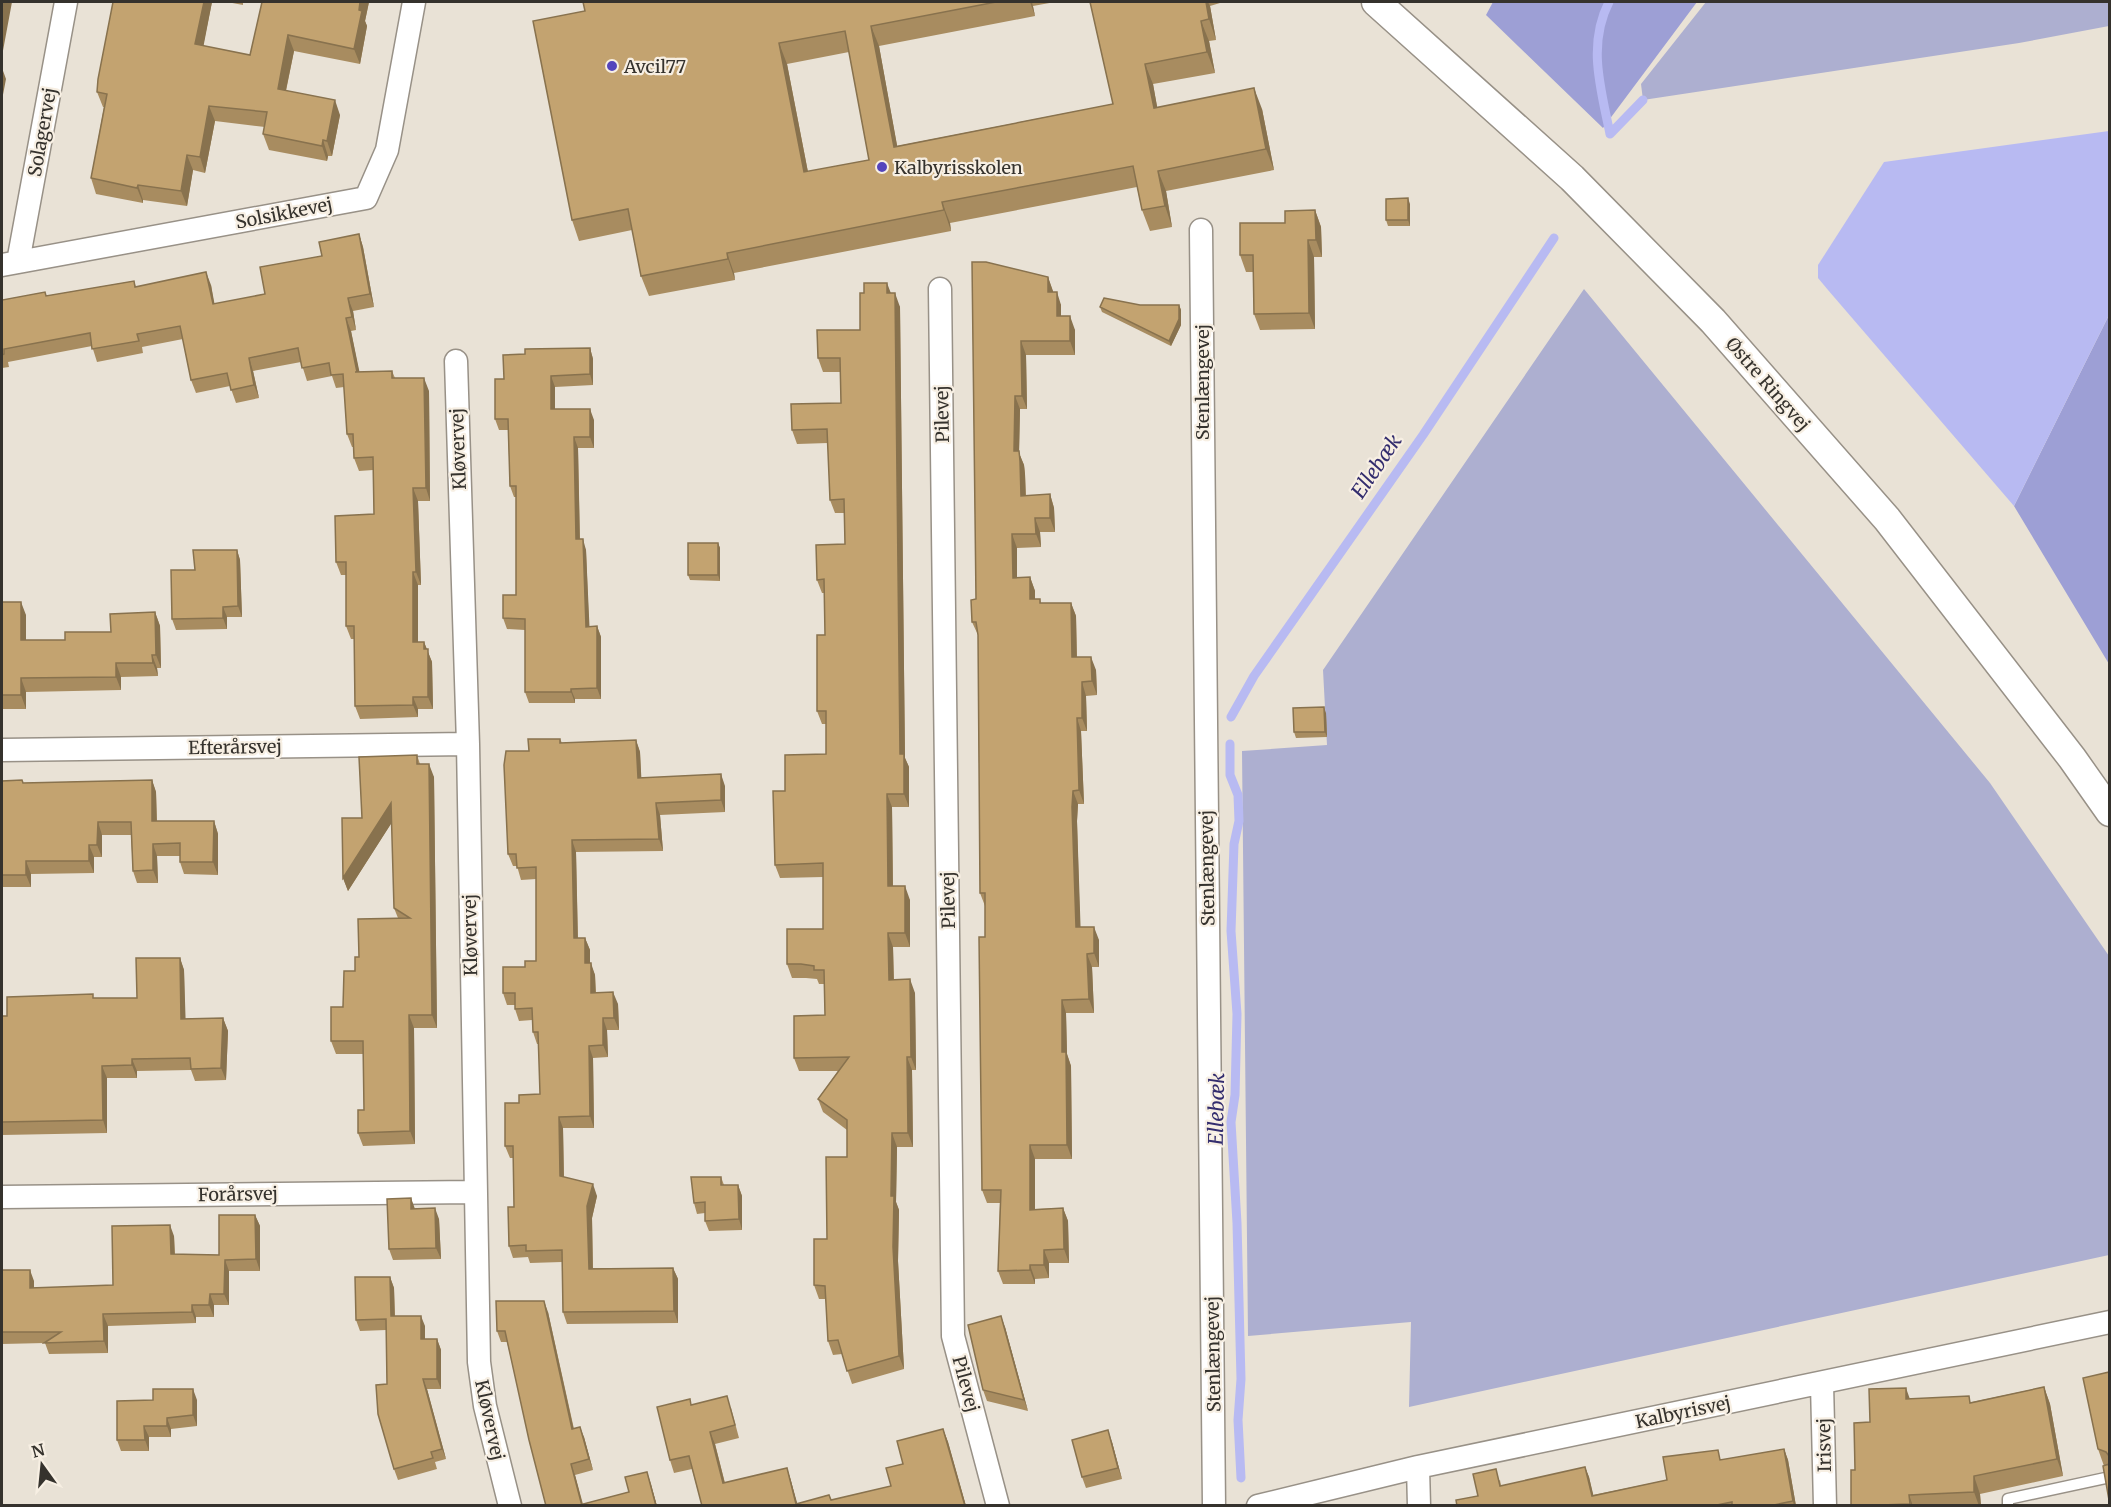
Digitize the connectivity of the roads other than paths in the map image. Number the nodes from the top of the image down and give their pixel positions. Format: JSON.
{"nodes":[{"id":1,"x":66,"y":2,"type":"edge"},
{"id":2,"x":414,"y":2,"type":"edge"},
{"id":3,"x":1376,"y":2,"type":"edge"},
{"id":4,"x":1201,"y":230,"type":"dead end"},
{"id":5,"x":10,"y":264,"type":"edge"},
{"id":6,"x":940,"y":289,"type":"dead end"},
{"id":7,"x":456,"y":361,"type":"dead end"},
{"id":8,"x":468,"y":744,"type":"junction"},
{"id":9,"x":2,"y":750,"type":"edge"},
{"id":10,"x":2109,"y":812,"type":"edge"},
{"id":11,"x":474,"y":1192,"type":"junction"},
{"id":12,"x":2,"y":1197,"type":"edge"},
{"id":13,"x":2109,"y":1322,"type":"edge"},
{"id":14,"x":1822,"y":1384,"type":"junction"},
{"id":15,"x":1418,"y":1467,"type":"junction"},
{"id":16,"x":2109,"y":1477,"type":"edge"},
{"id":17,"x":510,"y":1506,"type":"edge"},
{"id":18,"x":998,"y":1506,"type":"edge"},
{"id":19,"x":1214,"y":1506,"type":"edge"},
{"id":20,"x":1258,"y":1506,"type":"edge"},
{"id":21,"x":1419,"y":1506,"type":"edge"},
{"id":22,"x":1825,"y":1506,"type":"edge"},
{"id":23,"x":2008,"y":1506,"type":"edge"}],
"edges":[{"from":1,"to":5,"type":"street","name":"Solagervej"},
{"from":2,"to":5,"type":"street","name":"Solsikkevej"},
{"from":3,"to":10,"type":"street","name":"Østre Ringvej"},
{"from":4,"to":19,"type":"street","name":"Stenlængevej"},
{"from":6,"to":18,"type":"street","name":"Pilevej"},
{"from":7,"to":8,"type":"street","name":"Kløvervej"},
{"from":8,"to":9,"type":"street","name":"Efterårsvej"},
{"from":8,"to":11,"type":"street","name":"Kløvervej"},
{"from":11,"to":12,"type":"street","name":"Forårsvej"},
{"from":11,"to":17,"type":"street","name":"Kløvervej"},
{"from":13,"to":14,"type":"street","name":"Kalbyrisvej"},
{"from":14,"to":15,"type":"street","name":"Kalbyrisvej"},
{"from":14,"to":22,"type":"street","name":"Irisvej"},
{"from":15,"to":20,"type":"street","name":"Kalbyrisvej"},
{"from":15,"to":21,"type":"street"},
{"from":16,"to":23,"type":"lane"}]}
